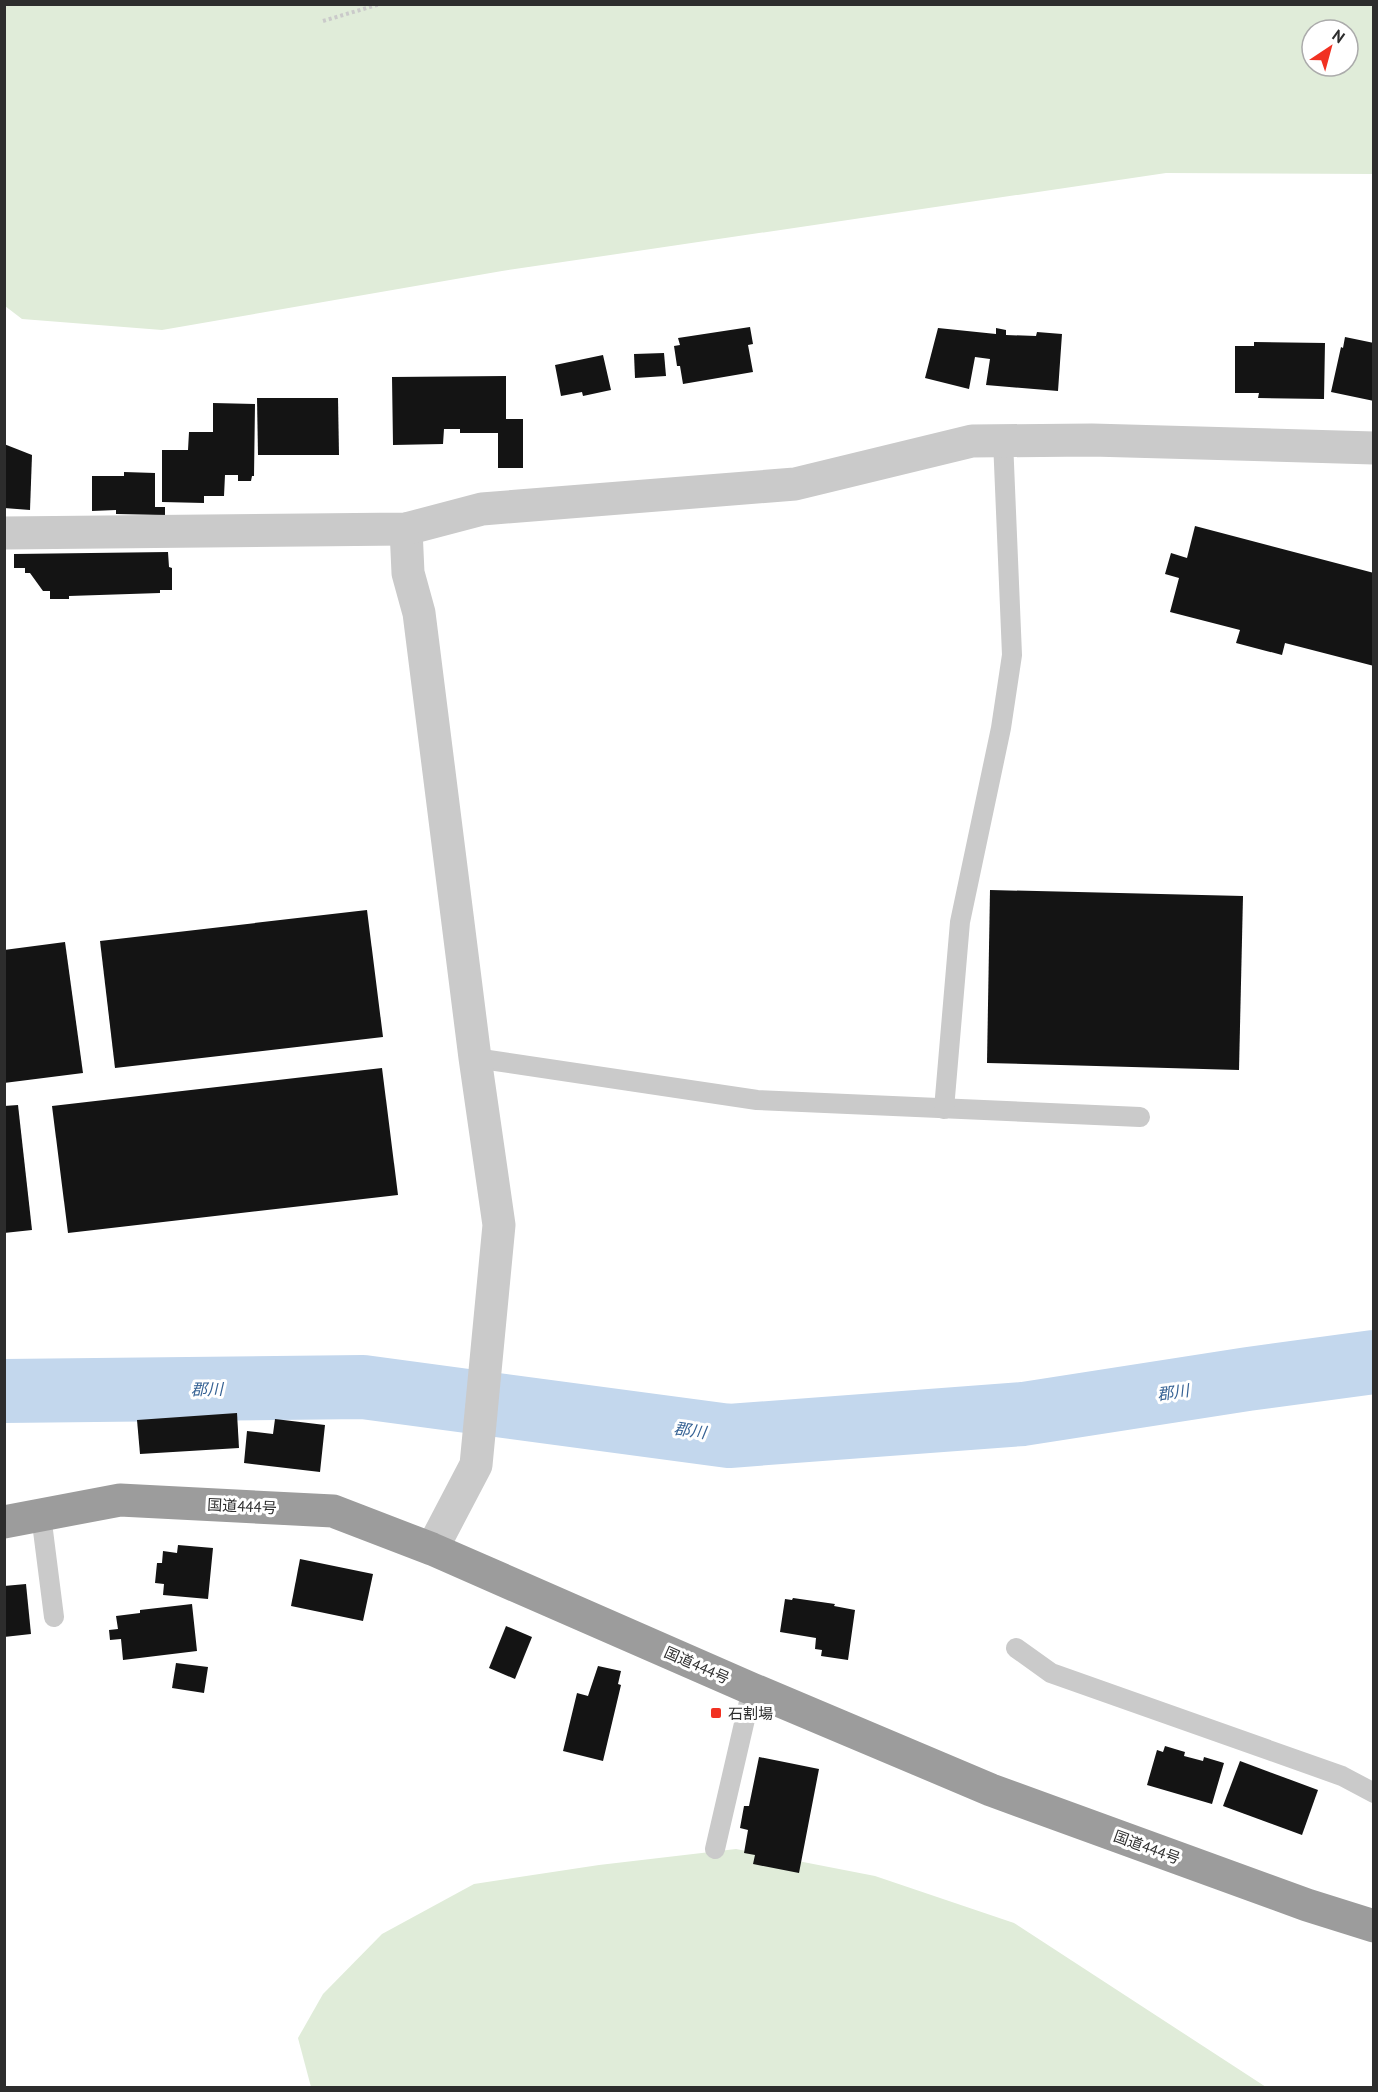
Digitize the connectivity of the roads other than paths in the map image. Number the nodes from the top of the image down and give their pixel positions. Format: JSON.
{"nodes":[{"id":1,"x":1003,"y":440,"type":"junction"},
{"id":2,"x":1374,"y":448,"type":"edge"},
{"id":3,"x":406,"y":529,"type":"junction"},
{"id":4,"x":4,"y":533,"type":"edge"},
{"id":5,"x":475,"y":1058,"type":"junction"},
{"id":6,"x":944,"y":1109,"type":"junction"},
{"id":7,"x":1140,"y":1118,"type":"dead end"},
{"id":8,"x":41,"y":1515,"type":"junction"},
{"id":9,"x":4,"y":1522,"type":"edge"},
{"id":10,"x":432,"y":1550,"type":"junction"},
{"id":11,"x":54,"y":1617,"type":"dead end"},
{"id":12,"x":1016,"y":1648,"type":"dead end"},
{"id":13,"x":752,"y":1689,"type":"junction"},
{"id":14,"x":1374,"y":1793,"type":"edge"},
{"id":15,"x":715,"y":1850,"type":"dead end"},
{"id":16,"x":1374,"y":1926,"type":"edge"}],
"edges":[{"from":1,"to":2,"type":"street"},
{"from":1,"to":3,"type":"street"},
{"from":1,"to":6,"type":"lane"},
{"from":3,"to":4,"type":"street"},
{"from":3,"to":5,"type":"street"},
{"from":5,"to":6,"type":"lane"},
{"from":5,"to":10,"type":"street"},
{"from":6,"to":7,"type":"lane"},
{"from":8,"to":9,"type":"highway","name":"国道444号"},
{"from":8,"to":10,"type":"highway","name":"国道444号"},
{"from":8,"to":11,"type":"lane"},
{"from":10,"to":13,"type":"highway","name":"国道444号"},
{"from":12,"to":14,"type":"lane"},
{"from":13,"to":15,"type":"lane"},
{"from":13,"to":16,"type":"highway","name":"国道444号"}]}
